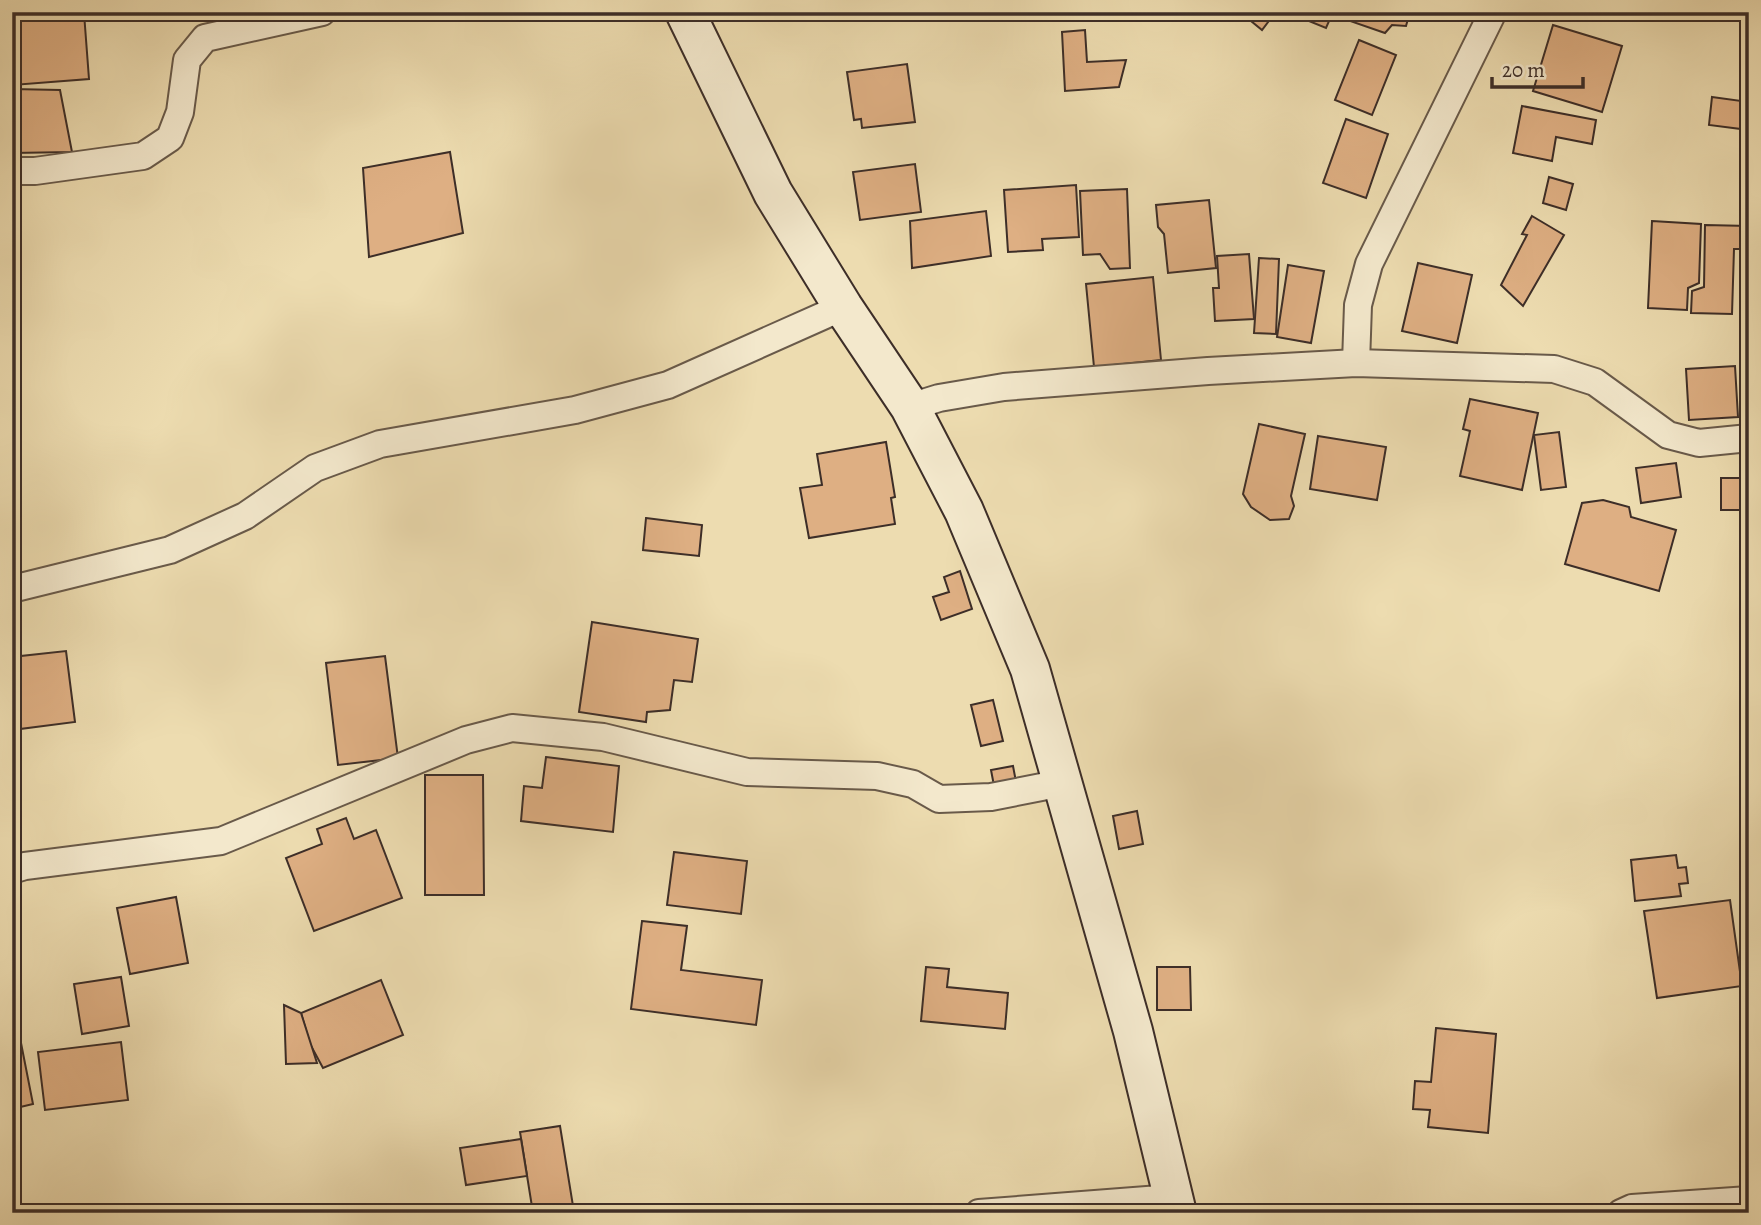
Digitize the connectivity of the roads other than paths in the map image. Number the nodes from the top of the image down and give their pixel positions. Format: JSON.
{"nodes":[{"id":1,"x":322,"y":12,"type":"edge"},
{"id":2,"x":685,"y":12,"type":"edge"},
{"id":3,"x":1493,"y":12,"type":"edge"},
{"id":4,"x":12,"y":171,"type":"edge"},
{"id":5,"x":843,"y":307,"type":"junction"},
{"id":6,"x":1356,"y":363,"type":"junction"},
{"id":7,"x":910,"y":407,"type":"junction"},
{"id":8,"x":1749,"y":438,"type":"edge"},
{"id":9,"x":12,"y":589,"type":"edge"},
{"id":10,"x":1062,"y":783,"type":"junction"},
{"id":11,"x":12,"y":870,"type":"edge"},
{"id":12,"x":1749,"y":1200,"type":"edge"},
{"id":13,"x":1175,"y":1205,"type":"edge"},
{"id":14,"x":979,"y":1213,"type":"edge"},
{"id":15,"x":1621,"y":1213,"type":"edge"}],
"edges":[{"from":1,"to":4,"type":"street"},
{"from":2,"to":5,"type":"street"},
{"from":3,"to":6,"type":"street"},
{"from":5,"to":7,"type":"street"},
{"from":5,"to":9,"type":"street"},
{"from":6,"to":7,"type":"street"},
{"from":6,"to":8,"type":"street"},
{"from":7,"to":10,"type":"street"},
{"from":10,"to":11,"type":"street"},
{"from":10,"to":13,"type":"street"},
{"from":12,"to":15,"type":"street"},
{"from":13,"to":14,"type":"street"}]}
